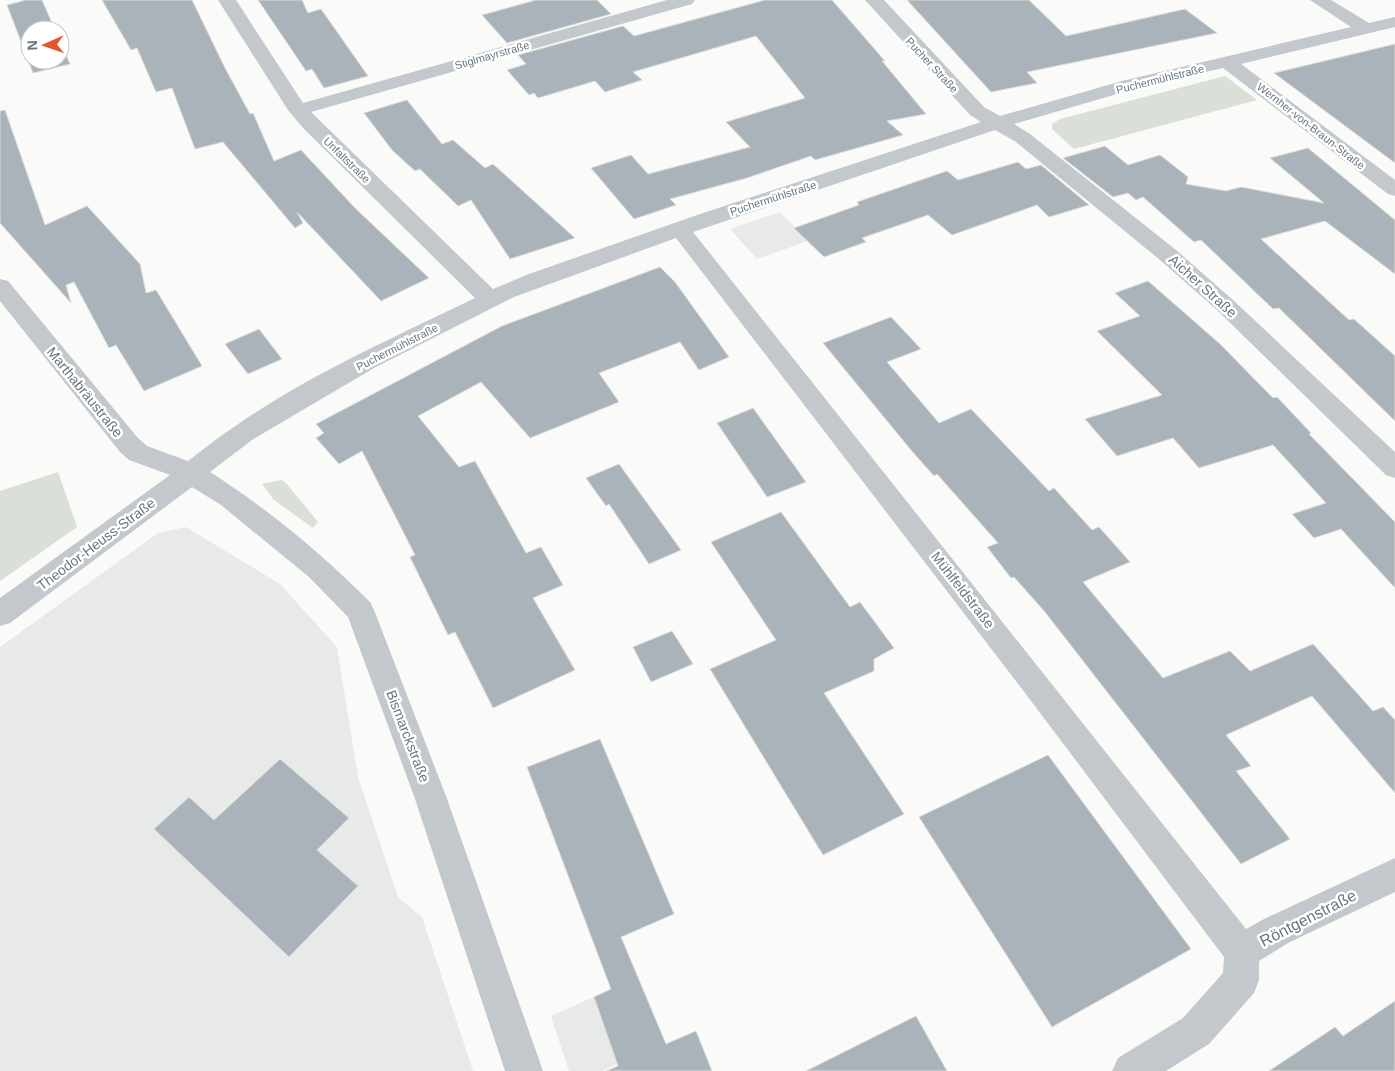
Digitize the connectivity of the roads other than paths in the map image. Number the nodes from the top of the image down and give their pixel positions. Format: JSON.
{"nodes":[{"id":1,"x":227,"y":0,"type":"edge"},
{"id":2,"x":686,"y":0,"type":"edge"},
{"id":3,"x":874,"y":0,"type":"edge"},
{"id":4,"x":1319,"y":0,"type":"edge"},
{"id":5,"x":1395,"y":22,"type":"edge"},
{"id":6,"x":1366,"y":29,"type":"junction"},
{"id":7,"x":1227,"y":62,"type":"junction"},
{"id":8,"x":298,"y":110,"type":"junction"},
{"id":9,"x":997,"y":123,"type":"junction"},
{"id":10,"x":1395,"y":190,"type":"edge"},
{"id":11,"x":680,"y":229,"type":"junction"},
{"id":12,"x":0,"y":286,"type":"edge"},
{"id":13,"x":490,"y":300,"type":"junction"},
{"id":14,"x":1395,"y":468,"type":"edge"},
{"id":15,"x":190,"y":472,"type":"junction"},
{"id":16,"x":0,"y":614,"type":"edge"},
{"id":17,"x":1395,"y":875,"type":"edge"},
{"id":18,"x":1242,"y":952,"type":"junction"},
{"id":19,"x":524,"y":1071,"type":"edge"},
{"id":20,"x":1131,"y":1071,"type":"edge"}],
"edges":[{"from":1,"to":8,"type":"street","name":"Unfaltstraße"},
{"from":2,"to":8,"type":"street","name":"Stiglmayrstraße"},
{"from":3,"to":9,"type":"street","name":"Pucher Straße"},
{"from":4,"to":6,"type":"street"},
{"from":5,"to":6,"type":"street","name":"Puchermühlstraße"},
{"from":6,"to":7,"type":"street","name":"Puchermühlstraße"},
{"from":7,"to":9,"type":"street","name":"Puchermühlstraße"},
{"from":7,"to":10,"type":"street","name":"Wernher-von-Braun-Straße"},
{"from":8,"to":13,"type":"street","name":"Unfaltstraße"},
{"from":9,"to":11,"type":"street","name":"Puchermühlstraße"},
{"from":9,"to":14,"type":"street","name":"Aicher Straße"},
{"from":11,"to":13,"type":"street","name":"Puchermühlstraße"},
{"from":11,"to":18,"type":"street","name":"Mühlfeldstraße"},
{"from":12,"to":15,"type":"street","name":"Marthabräustraße"},
{"from":13,"to":15,"type":"street","name":"Puchermühlstraße"},
{"from":15,"to":16,"type":"street","name":"Theodor-Heuss-Straße"},
{"from":15,"to":19,"type":"street","name":"Bismarckstraße"},
{"from":17,"to":18,"type":"street","name":"Röntgenstraße"},
{"from":18,"to":20,"type":"street"}]}
